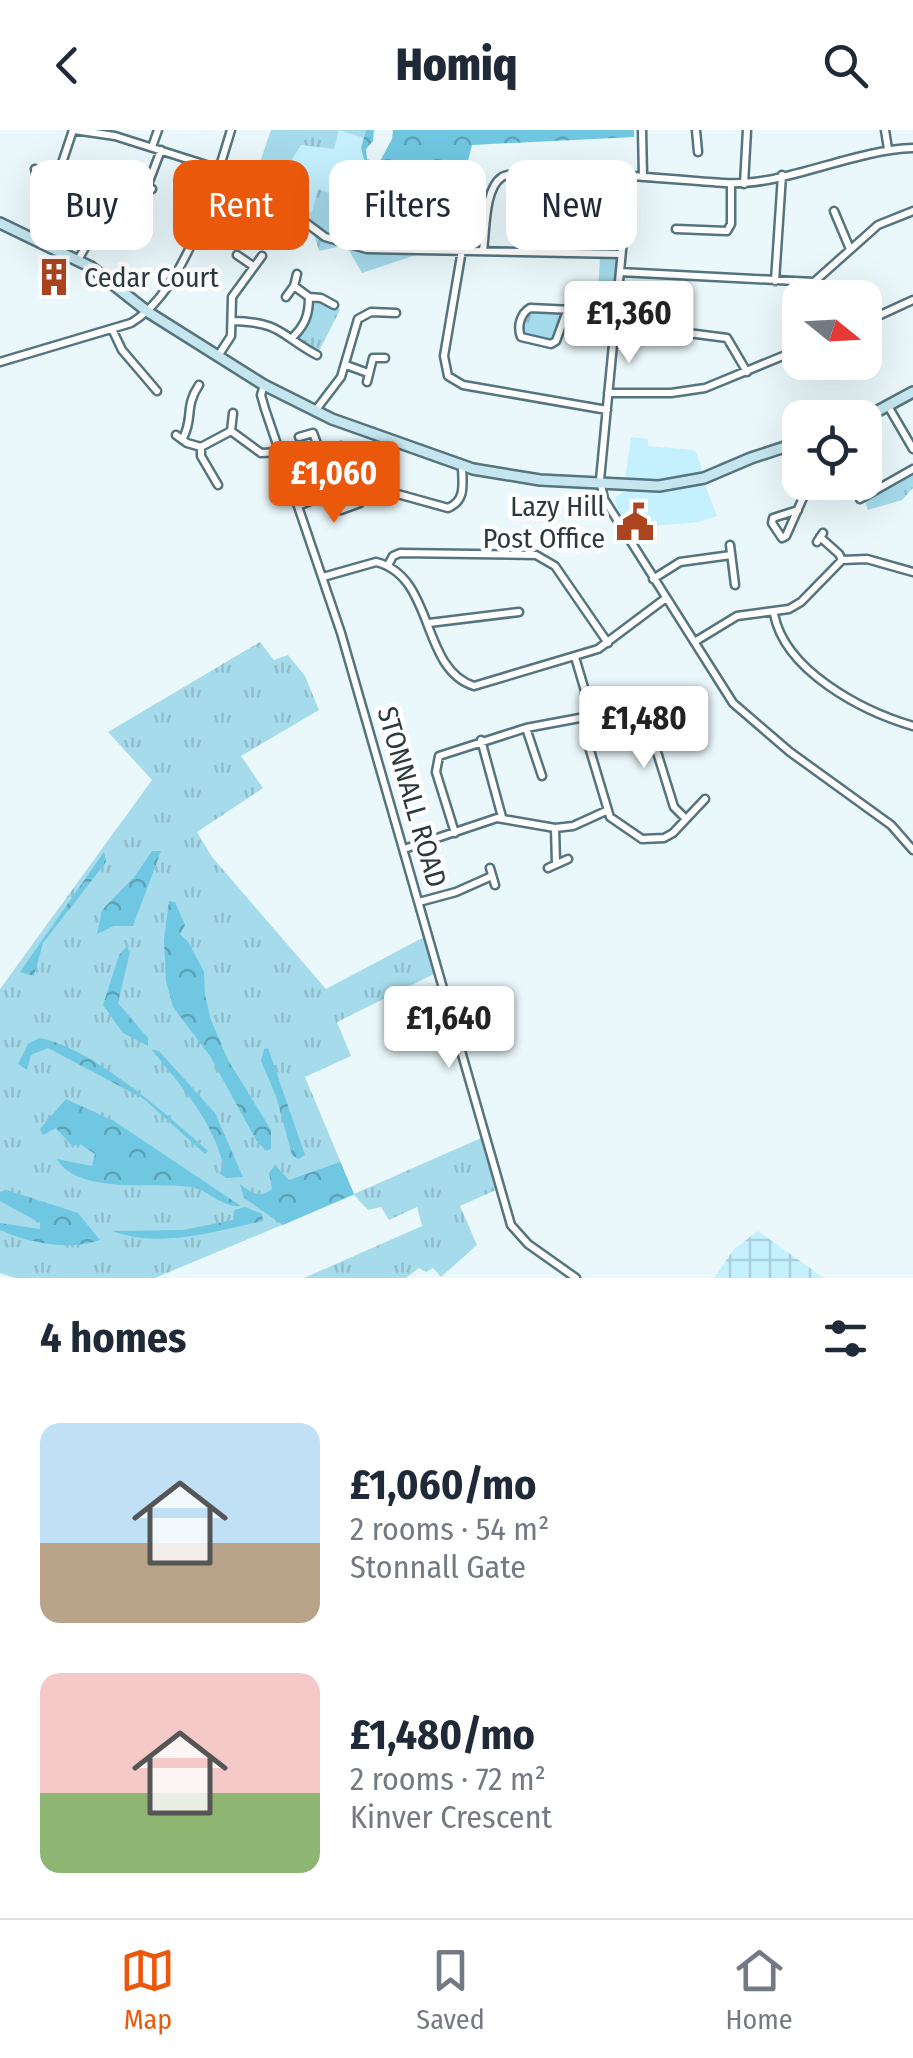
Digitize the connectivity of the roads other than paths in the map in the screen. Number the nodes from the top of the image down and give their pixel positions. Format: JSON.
{"nodes":[{"id":1,"x":74,"y":130,"type":"edge"},
{"id":2,"x":158,"y":130,"type":"edge"},
{"id":3,"x":232,"y":130,"type":"edge"},
{"id":4,"x":642,"y":130,"type":"edge"},
{"id":5,"x":696,"y":130,"type":"edge"},
{"id":6,"x":747,"y":130,"type":"edge"},
{"id":7,"x":885,"y":130,"type":"edge"},
{"id":8,"x":103,"y":132,"type":"edge"},
{"id":9,"x":696,"y":148,"type":"dead end"},
{"id":10,"x":888,"y":148,"type":"junction"},
{"id":11,"x":913,"y":148,"type":"edge"},
{"id":12,"x":157,"y":149,"type":"junction"},
{"id":13,"x":64,"y":160,"type":"edge"},
{"id":14,"x":186,"y":160,"type":"edge"},
{"id":15,"x":222,"y":160,"type":"edge"},
{"id":16,"x":153,"y":168,"type":"edge"},
{"id":17,"x":782,"y":175,"type":"junction"},
{"id":18,"x":506,"y":176,"type":"edge"},
{"id":19,"x":637,"y":178,"type":"edge"},
{"id":20,"x":644,"y":178,"type":"junction"},
{"id":21,"x":730,"y":184,"type":"junction"},
{"id":22,"x":744,"y":184,"type":"junction"},
{"id":23,"x":845,"y":206,"type":"dead end"},
{"id":24,"x":913,"y":211,"type":"edge"},
{"id":25,"x":2,"y":226,"type":"edge"},
{"id":26,"x":486,"y":229,"type":"edge"},
{"id":27,"x":676,"y":229,"type":"dead end"},
{"id":28,"x":84,"y":250,"type":"edge"},
{"id":29,"x":187,"y":250,"type":"edge"},
{"id":30,"x":462,"y":250,"type":"edge"},
{"id":31,"x":483,"y":250,"type":"edge"},
{"id":32,"x":622,"y":250,"type":"edge"},
{"id":33,"x":850,"y":250,"type":"junction"},
{"id":34,"x":622,"y":254,"type":"junction"},
{"id":35,"x":236,"y":255,"type":"dead end"},
{"id":36,"x":262,"y":256,"type":"dead end"},
{"id":37,"x":78,"y":260,"type":"junction"},
{"id":38,"x":253,"y":266,"type":"junction"},
{"id":39,"x":620,"y":272,"type":"junction"},
{"id":40,"x":298,"y":274,"type":"dead end"},
{"id":41,"x":816,"y":280,"type":"edge"},
{"id":42,"x":776,"y":281,"type":"junction"},
{"id":43,"x":782,"y":281,"type":"edge"},
{"id":44,"x":294,"y":286,"type":"junction"},
{"id":45,"x":286,"y":297,"type":"dead end"},
{"id":46,"x":309,"y":298,"type":"junction"},
{"id":47,"x":134,"y":300,"type":"junction"},
{"id":48,"x":913,"y":300,"type":"edge"},
{"id":49,"x":334,"y":305,"type":"dead end"},
{"id":50,"x":567,"y":311,"type":"junction"},
{"id":51,"x":148,"y":312,"type":"junction"},
{"id":52,"x":616,"y":312,"type":"junction"},
{"id":53,"x":396,"y":314,"type":"dead end"},
{"id":54,"x":882,"y":314,"type":"edge"},
{"id":55,"x":234,"y":321,"type":"junction"},
{"id":56,"x":131,"y":323,"type":"junction"},
{"id":57,"x":112,"y":328,"type":"junction"},
{"id":58,"x":688,"y":334,"type":"dead end"},
{"id":59,"x":293,"y":336,"type":"junction"},
{"id":60,"x":317,"y":355,"type":"dead end"},
{"id":61,"x":218,"y":356,"type":"junction"},
{"id":62,"x":782,"y":357,"type":"edge"},
{"id":63,"x":385,"y":358,"type":"dead end"},
{"id":64,"x":0,"y":362,"type":"edge"},
{"id":65,"x":346,"y":365,"type":"junction"},
{"id":66,"x":747,"y":372,"type":"junction"},
{"id":67,"x":264,"y":386,"type":"junction"},
{"id":68,"x":194,"y":388,"type":"dead end"},
{"id":69,"x":157,"y":391,"type":"dead end"},
{"id":70,"x":608,"y":392,"type":"junction"},
{"id":71,"x":913,"y":392,"type":"edge"},
{"id":72,"x":888,"y":406,"type":"junction"},
{"id":73,"x":882,"y":409,"type":"edge"},
{"id":74,"x":606,"y":410,"type":"junction"},
{"id":75,"x":315,"y":411,"type":"junction"},
{"id":76,"x":233,"y":412,"type":"dead end"},
{"id":77,"x":232,"y":431,"type":"junction"},
{"id":78,"x":299,"y":437,"type":"dead end"},
{"id":79,"x":341,"y":446,"type":"dead end"},
{"id":80,"x":201,"y":447,"type":"junction"},
{"id":81,"x":782,"y":448,"type":"edge"},
{"id":82,"x":913,"y":449,"type":"edge"},
{"id":83,"x":280,"y":452,"type":"junction"},
{"id":84,"x":320,"y":452,"type":"junction"},
{"id":85,"x":324,"y":462,"type":"junction"},
{"id":86,"x":462,"y":465,"type":"junction"},
{"id":87,"x":305,"y":468,"type":"dead end"},
{"id":88,"x":913,"y":469,"type":"edge"},
{"id":89,"x":348,"y":473,"type":"dead end"},
{"id":90,"x":330,"y":479,"type":"junction"},
{"id":91,"x":602,"y":484,"type":"junction"},
{"id":92,"x":218,"y":486,"type":"dead end"},
{"id":93,"x":335,"y":492,"type":"junction"},
{"id":94,"x":394,"y":493,"type":"dead end"},
{"id":95,"x":802,"y":500,"type":"edge"},
{"id":96,"x":861,"y":501,"type":"dead end"},
{"id":97,"x":360,"y":503,"type":"dead end"},
{"id":98,"x":298,"y":506,"type":"junction"},
{"id":99,"x":798,"y":510,"type":"junction"},
{"id":100,"x":820,"y":538,"type":"dead end"},
{"id":101,"x":730,"y":545,"type":"dead end"},
{"id":102,"x":731,"y":554,"type":"junction"},
{"id":103,"x":842,"y":560,"type":"junction"},
{"id":104,"x":388,"y":566,"type":"junction"},
{"id":105,"x":913,"y":572,"type":"edge"},
{"id":106,"x":323,"y":577,"type":"junction"},
{"id":107,"x":653,"y":579,"type":"junction"},
{"id":108,"x":735,"y":585,"type":"dead end"},
{"id":109,"x":666,"y":598,"type":"junction"},
{"id":110,"x":519,"y":612,"type":"dead end"},
{"id":111,"x":774,"y":614,"type":"junction"},
{"id":112,"x":429,"y":623,"type":"junction"},
{"id":113,"x":696,"y":640,"type":"junction"},
{"id":114,"x":608,"y":643,"type":"junction"},
{"id":115,"x":575,"y":656,"type":"junction"},
{"id":116,"x":636,"y":693,"type":"dead end"},
{"id":117,"x":584,"y":717,"type":"junction"},
{"id":118,"x":913,"y":726,"type":"edge"},
{"id":119,"x":526,"y":728,"type":"junction"},
{"id":120,"x":634,"y":735,"type":"junction"},
{"id":121,"x":586,"y":737,"type":"junction"},
{"id":122,"x":480,"y":740,"type":"junction"},
{"id":123,"x":538,"y":774,"type":"dead end"},
{"id":124,"x":705,"y":799,"type":"dead end"},
{"id":125,"x":606,"y":811,"type":"junction"},
{"id":126,"x":502,"y":818,"type":"junction"},
{"id":127,"x":686,"y":819,"type":"junction"},
{"id":128,"x":555,"y":828,"type":"junction"},
{"id":129,"x":455,"y":833,"type":"junction"},
{"id":130,"x":404,"y":849,"type":"junction"},
{"id":131,"x":913,"y":850,"type":"edge"},
{"id":132,"x":568,"y":859,"type":"dead end"},
{"id":133,"x":496,"y":886,"type":"dead end"},
{"id":134,"x":419,"y":902,"type":"junction"},
{"id":135,"x":576,"y":1278,"type":"edge"}],
"edges":[{"from":1,"to":8,"type":"street"},
{"from":1,"to":13,"type":"street"},
{"from":2,"to":12,"type":"street"},
{"from":3,"to":15,"type":"street"},
{"from":4,"to":20,"type":"street"},
{"from":5,"to":9,"type":"street"},
{"from":6,"to":22,"type":"street"},
{"from":7,"to":10,"type":"street"},
{"from":8,"to":12,"type":"street"},
{"from":10,"to":11,"type":"street"},
{"from":10,"to":17,"type":"street"},
{"from":12,"to":14,"type":"street"},
{"from":12,"to":16,"type":"street"},
{"from":17,"to":22,"type":"street"},
{"from":17,"to":42,"type":"street"},
{"from":18,"to":26,"type":"street"},
{"from":19,"to":20,"type":"street"},
{"from":20,"to":21,"type":"street"},
{"from":21,"to":22,"type":"street"},
{"from":21,"to":27,"type":"street"},
{"from":23,"to":33,"type":"street"},
{"from":24,"to":33,"type":"street"},
{"from":25,"to":37,"type":"street"},
{"from":28,"to":37,"type":"street"},
{"from":29,"to":51,"type":"street"},
{"from":30,"to":74,"type":"street"},
{"from":31,"to":34,"type":"street"},
{"from":32,"to":34,"type":"street"},
{"from":33,"to":41,"type":"street"},
{"from":34,"to":39,"type":"street"},
{"from":35,"to":38,"type":"street"},
{"from":36,"to":38,"type":"street"},
{"from":37,"to":47,"type":"street"},
{"from":38,"to":55,"type":"street"},
{"from":39,"to":42,"type":"street"},
{"from":39,"to":52,"type":"street"},
{"from":40,"to":44,"type":"street"},
{"from":42,"to":43,"type":"street"},
{"from":44,"to":45,"type":"street"},
{"from":44,"to":46,"type":"street"},
{"from":46,"to":49,"type":"street"},
{"from":46,"to":59,"type":"street"},
{"from":47,"to":51,"type":"street"},
{"from":47,"to":56,"type":"street"},
{"from":48,"to":54,"type":"street"},
{"from":50,"to":50,"type":"street"},
{"from":50,"to":52,"type":"street"},
{"from":51,"to":56,"type":"street"},
{"from":51,"to":61,"type":"street"},
{"from":52,"to":70,"type":"street"},
{"from":53,"to":65,"type":"street"},
{"from":55,"to":59,"type":"street"},
{"from":55,"to":61,"type":"street"},
{"from":56,"to":57,"type":"street"},
{"from":57,"to":64,"type":"street"},
{"from":57,"to":69,"type":"street"},
{"from":58,"to":66,"type":"street"},
{"from":59,"to":60,"type":"street"},
{"from":61,"to":67,"type":"street"},
{"from":62,"to":66,"type":"street"},
{"from":63,"to":65,"type":"street"},
{"from":65,"to":75,"type":"street"},
{"from":66,"to":70,"type":"street"},
{"from":67,"to":75,"type":"street"},
{"from":67,"to":83,"type":"street","name":"STONNALL ROAD"},
{"from":68,"to":80,"type":"street"},
{"from":70,"to":74,"type":"street"},
{"from":71,"to":72,"type":"street"},
{"from":72,"to":73,"type":"street"},
{"from":72,"to":82,"type":"street"},
{"from":74,"to":91,"type":"street"},
{"from":75,"to":86,"type":"street"},
{"from":76,"to":77,"type":"street"},
{"from":77,"to":80,"type":"street"},
{"from":77,"to":83,"type":"street"},
{"from":78,"to":84,"type":"street"},
{"from":79,"to":84,"type":"street"},
{"from":80,"to":92,"type":"street"},
{"from":81,"to":91,"type":"street"},
{"from":83,"to":98,"type":"street","name":"STONNALL ROAD"},
{"from":84,"to":85,"type":"street"},
{"from":85,"to":87,"type":"street"},
{"from":85,"to":90,"type":"street"},
{"from":86,"to":91,"type":"street"},
{"from":86,"to":94,"type":"street"},
{"from":88,"to":96,"type":"street"},
{"from":89,"to":90,"type":"street"},
{"from":90,"to":93,"type":"street"},
{"from":91,"to":107,"type":"street"},
{"from":93,"to":97,"type":"street"},
{"from":93,"to":98,"type":"street"},
{"from":95,"to":99,"type":"street"},
{"from":98,"to":106,"type":"street","name":"STONNALL ROAD"},
{"from":99,"to":99,"type":"street"},
{"from":100,"to":103,"type":"street"},
{"from":101,"to":102,"type":"street"},
{"from":102,"to":107,"type":"street"},
{"from":102,"to":108,"type":"street"},
{"from":103,"to":105,"type":"street"},
{"from":103,"to":111,"type":"street"},
{"from":104,"to":106,"type":"street"},
{"from":104,"to":112,"type":"street"},
{"from":104,"to":114,"type":"street"},
{"from":106,"to":130,"type":"street","name":"STONNALL ROAD"},
{"from":107,"to":109,"type":"street"},
{"from":109,"to":113,"type":"street"},
{"from":109,"to":114,"type":"street"},
{"from":110,"to":112,"type":"street"},
{"from":111,"to":113,"type":"street"},
{"from":111,"to":118,"type":"street"},
{"from":112,"to":115,"type":"street"},
{"from":113,"to":131,"type":"street"},
{"from":114,"to":115,"type":"street"},
{"from":115,"to":117,"type":"street"},
{"from":116,"to":120,"type":"street"},
{"from":117,"to":119,"type":"street"},
{"from":117,"to":121,"type":"street"},
{"from":119,"to":122,"type":"street"},
{"from":119,"to":123,"type":"street"},
{"from":120,"to":121,"type":"street"},
{"from":120,"to":127,"type":"street"},
{"from":121,"to":125,"type":"street"},
{"from":122,"to":126,"type":"street"},
{"from":122,"to":129,"type":"street"},
{"from":124,"to":127,"type":"street"},
{"from":125,"to":127,"type":"street"},
{"from":125,"to":128,"type":"street"},
{"from":126,"to":128,"type":"street"},
{"from":126,"to":129,"type":"street"},
{"from":128,"to":132,"type":"street"},
{"from":129,"to":130,"type":"street"},
{"from":130,"to":134,"type":"street","name":"STONNALL ROAD"},
{"from":133,"to":134,"type":"street"},
{"from":134,"to":135,"type":"street","name":"STONNALL ROAD"}]}
